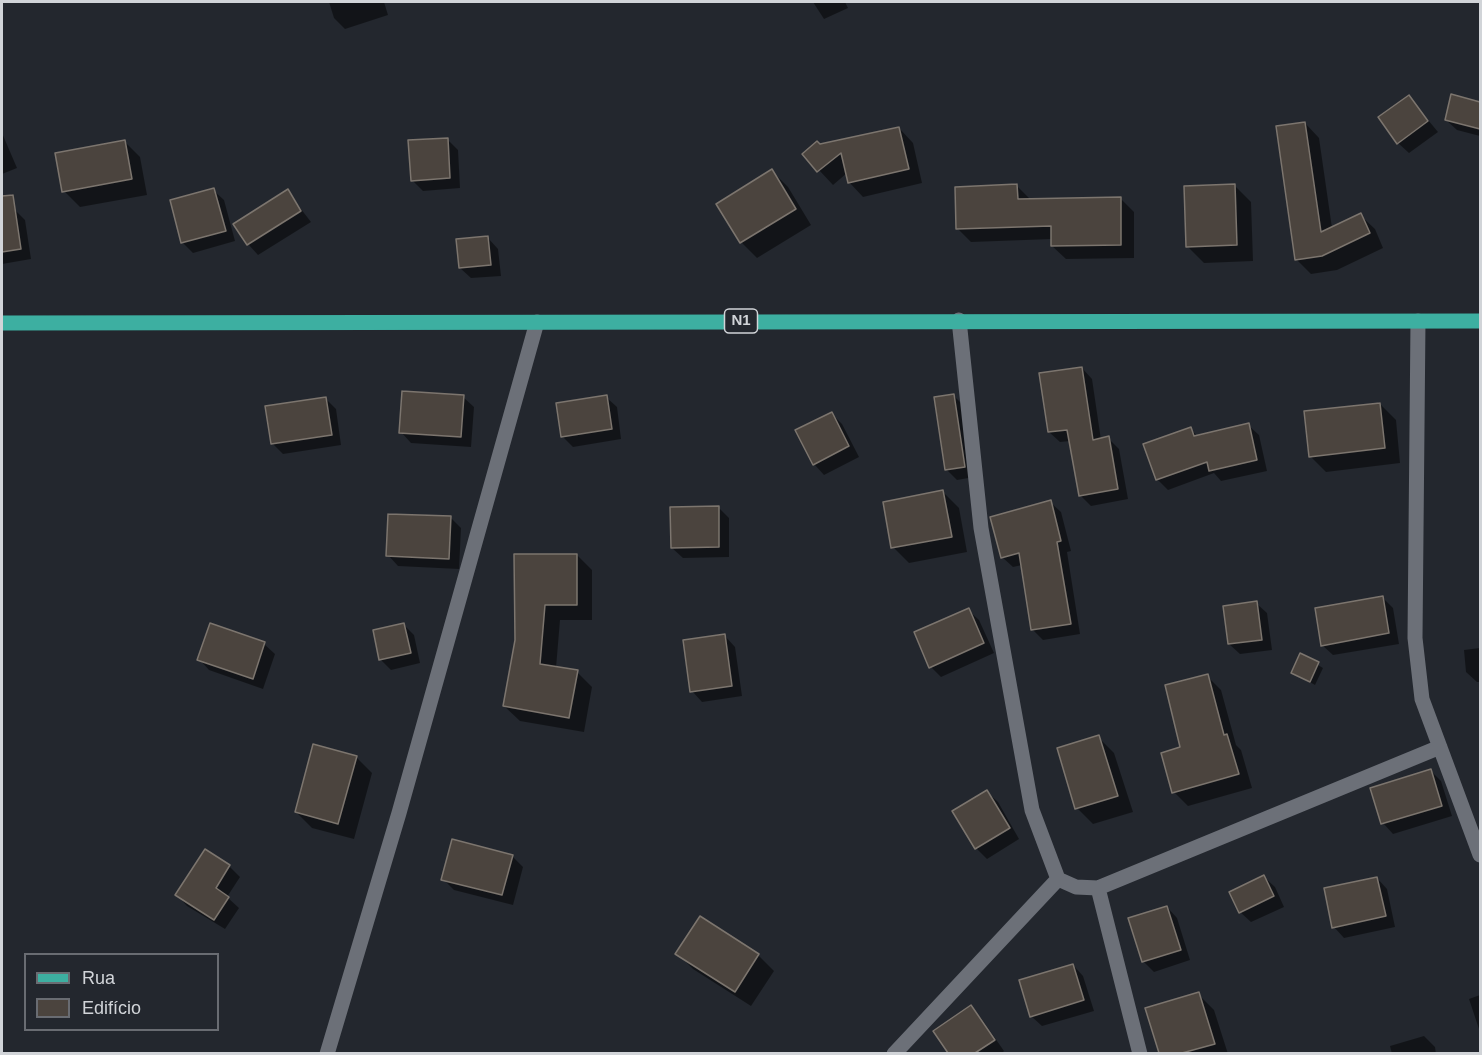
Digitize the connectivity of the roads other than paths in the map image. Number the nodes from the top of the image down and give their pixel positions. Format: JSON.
{"nodes":[{"id":1,"x":959,"y":320,"type":"junction"},
{"id":2,"x":1418,"y":321,"type":"junction"},
{"id":3,"x":1480,"y":321,"type":"edge"},
{"id":4,"x":537,"y":322,"type":"junction"},
{"id":5,"x":2,"y":323,"type":"edge"},
{"id":6,"x":1440,"y":747,"type":"junction"},
{"id":7,"x":1480,"y":855,"type":"edge"},
{"id":8,"x":1058,"y":879,"type":"junction"},
{"id":9,"x":1098,"y":888,"type":"junction"},
{"id":10,"x":327,"y":1053,"type":"edge"},
{"id":11,"x":894,"y":1053,"type":"edge"},
{"id":12,"x":1140,"y":1053,"type":"edge"}],
"edges":[{"from":1,"to":2,"type":"main road","number":"N1"},
{"from":1,"to":4,"type":"main road","number":"N1"},
{"from":1,"to":8,"type":"street"},
{"from":2,"to":3,"type":"main road","number":"N1"},
{"from":2,"to":6,"type":"street"},
{"from":4,"to":5,"type":"main road","number":"N1"},
{"from":4,"to":10,"type":"street"},
{"from":6,"to":7,"type":"street"},
{"from":6,"to":9,"type":"street"},
{"from":8,"to":9,"type":"street"},
{"from":8,"to":11,"type":"street"},
{"from":9,"to":12,"type":"street"}]}
